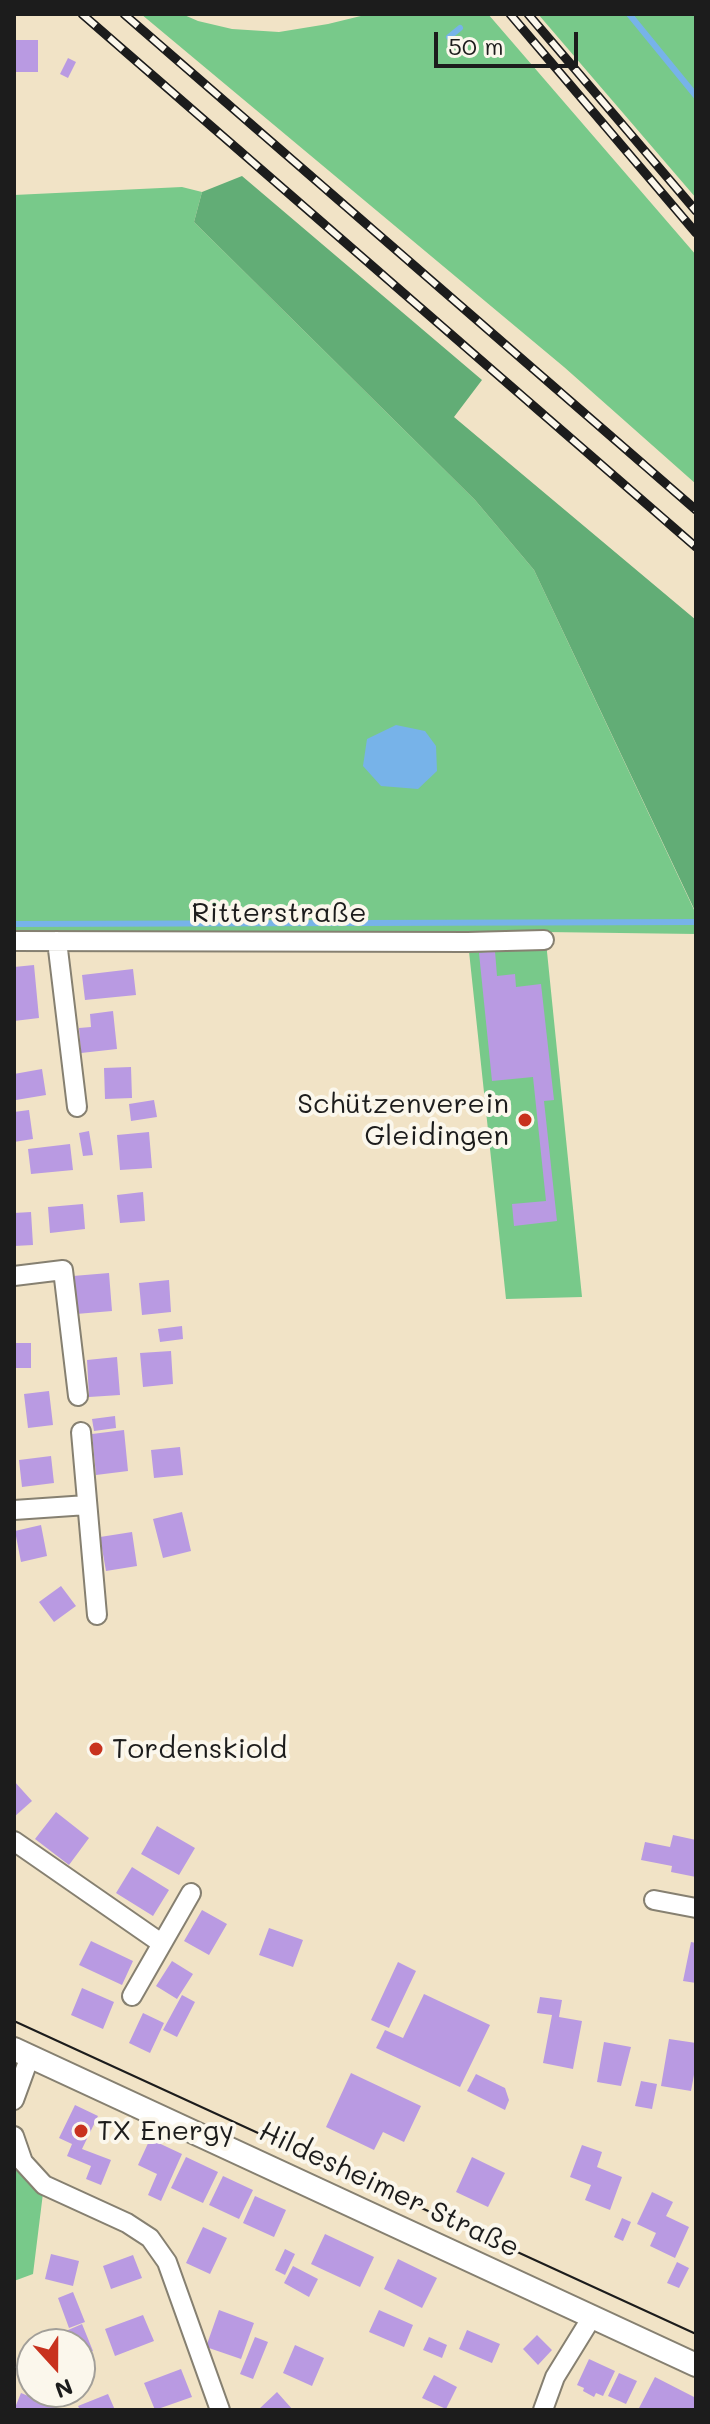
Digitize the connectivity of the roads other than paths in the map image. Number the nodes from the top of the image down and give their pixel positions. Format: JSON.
{"nodes":[{"id":1,"x":544,"y":940,"type":"dead end"},
{"id":2,"x":14,"y":941,"type":"edge"},
{"id":3,"x":57,"y":941,"type":"junction"},
{"id":4,"x":77,"y":1107,"type":"dead end"},
{"id":5,"x":14,"y":1276,"type":"edge"},
{"id":6,"x":78,"y":1396,"type":"dead end"},
{"id":7,"x":81,"y":1432,"type":"dead end"},
{"id":8,"x":87,"y":1505,"type":"junction"},
{"id":9,"x":14,"y":1510,"type":"edge"},
{"id":10,"x":97,"y":1615,"type":"dead end"},
{"id":11,"x":14,"y":1841,"type":"edge"},
{"id":12,"x":191,"y":1893,"type":"dead end"},
{"id":13,"x":654,"y":1900,"type":"dead end"},
{"id":14,"x":696,"y":1908,"type":"edge"},
{"id":15,"x":161,"y":1943,"type":"junction"},
{"id":16,"x":132,"y":1996,"type":"dead end"},
{"id":17,"x":22,"y":2052,"type":"edge"},
{"id":18,"x":14,"y":2100,"type":"edge"},
{"id":19,"x":14,"y":2136,"type":"edge"},
{"id":20,"x":592,"y":2317,"type":"junction"},
{"id":21,"x":696,"y":2365,"type":"edge"},
{"id":22,"x":220,"y":2410,"type":"edge"},
{"id":23,"x":543,"y":2410,"type":"edge"}],
"edges":[{"from":1,"to":3,"type":"street","name":"Ritterstraße"},
{"from":2,"to":3,"type":"street","name":"Ritterstraße"},
{"from":3,"to":4,"type":"street"},
{"from":5,"to":6,"type":"street"},
{"from":7,"to":8,"type":"street"},
{"from":8,"to":9,"type":"street"},
{"from":8,"to":10,"type":"street"},
{"from":11,"to":15,"type":"street"},
{"from":12,"to":15,"type":"street"},
{"from":13,"to":14,"type":"street"},
{"from":15,"to":16,"type":"street"},
{"from":17,"to":18,"type":"street"},
{"from":17,"to":20,"type":"street","name":"Hildesheimer Straße"},
{"from":19,"to":22,"type":"street"},
{"from":20,"to":21,"type":"street","name":"Hildesheimer Straße"},
{"from":20,"to":23,"type":"street"}]}
